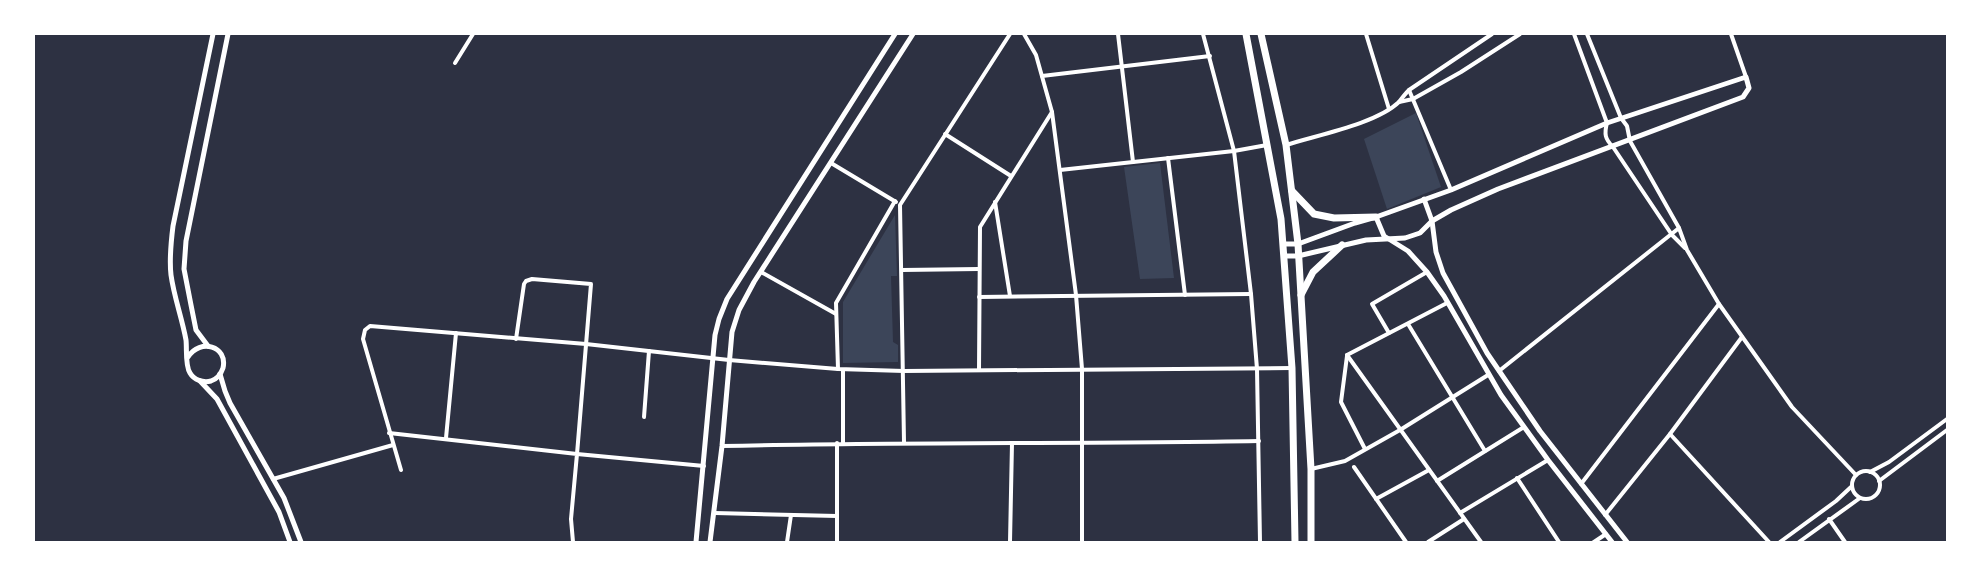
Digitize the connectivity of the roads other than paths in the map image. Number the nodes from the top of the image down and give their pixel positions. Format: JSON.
{"nodes":[{"id":1,"x":213,"y":34,"type":"edge"},
{"id":2,"x":228,"y":34,"type":"edge"},
{"id":3,"x":473,"y":34,"type":"edge"},
{"id":4,"x":895,"y":34,"type":"edge"},
{"id":5,"x":913,"y":34,"type":"edge"},
{"id":6,"x":1010,"y":34,"type":"edge"},
{"id":7,"x":1024,"y":34,"type":"edge"},
{"id":8,"x":1118,"y":34,"type":"edge"},
{"id":9,"x":1203,"y":34,"type":"edge"},
{"id":10,"x":1246,"y":34,"type":"edge"},
{"id":11,"x":1261,"y":34,"type":"edge"},
{"id":12,"x":1366,"y":34,"type":"edge"},
{"id":13,"x":1492,"y":34,"type":"edge"},
{"id":14,"x":1520,"y":34,"type":"edge"},
{"id":15,"x":1574,"y":34,"type":"edge"},
{"id":16,"x":1587,"y":34,"type":"edge"},
{"id":17,"x":1731,"y":34,"type":"edge"},
{"id":18,"x":1210,"y":56,"type":"junction"},
{"id":19,"x":455,"y":63,"type":"dead end"},
{"id":20,"x":1123,"y":67,"type":"junction"},
{"id":21,"x":1042,"y":76,"type":"junction"},
{"id":22,"x":1746,"y":77,"type":"junction"},
{"id":23,"x":1408,"y":90,"type":"junction"},
{"id":24,"x":1413,"y":99,"type":"junction"},
{"id":25,"x":1399,"y":102,"type":"junction"},
{"id":26,"x":1389,"y":109,"type":"junction"},
{"id":27,"x":1052,"y":112,"type":"junction"},
{"id":28,"x":1621,"y":118,"type":"junction"},
{"id":29,"x":1607,"y":123,"type":"junction"},
{"id":30,"x":945,"y":134,"type":"junction"},
{"id":31,"x":1630,"y":141,"type":"junction"},
{"id":32,"x":1268,"y":145,"type":"junction"},
{"id":33,"x":1286,"y":145,"type":"junction"},
{"id":34,"x":1613,"y":147,"type":"junction"},
{"id":35,"x":1234,"y":151,"type":"junction"},
{"id":36,"x":1168,"y":158,"type":"junction"},
{"id":37,"x":1133,"y":162,"type":"junction"},
{"id":38,"x":831,"y":163,"type":"junction"},
{"id":39,"x":1060,"y":170,"type":"junction"},
{"id":40,"x":1011,"y":176,"type":"junction"},
{"id":41,"x":1292,"y":190,"type":"junction"},
{"id":42,"x":1451,"y":190,"type":"junction"},
{"id":43,"x":1424,"y":199,"type":"junction"},
{"id":44,"x":895,"y":201,"type":"junction"},
{"id":45,"x":995,"y":202,"type":"junction"},
{"id":46,"x":900,"y":204,"type":"junction"},
{"id":47,"x":1376,"y":217,"type":"junction"},
{"id":48,"x":1432,"y":221,"type":"junction"},
{"id":49,"x":1679,"y":228,"type":"junction"},
{"id":50,"x":1672,"y":234,"type":"junction"},
{"id":51,"x":1388,"y":240,"type":"junction"},
{"id":52,"x":1283,"y":244,"type":"junction"},
{"id":53,"x":1298,"y":244,"type":"junction"},
{"id":54,"x":1342,"y":246,"type":"junction"},
{"id":55,"x":1687,"y":250,"type":"junction"},
{"id":56,"x":1284,"y":256,"type":"junction"},
{"id":57,"x":1298,"y":256,"type":"junction"},
{"id":58,"x":979,"y":269,"type":"junction"},
{"id":59,"x":902,"y":270,"type":"junction"},
{"id":60,"x":760,"y":272,"type":"junction"},
{"id":61,"x":1427,"y":272,"type":"junction"},
{"id":62,"x":1185,"y":294,"type":"junction"},
{"id":63,"x":1251,"y":294,"type":"junction"},
{"id":64,"x":1076,"y":295,"type":"junction"},
{"id":65,"x":1301,"y":295,"type":"junction"},
{"id":66,"x":1010,"y":296,"type":"junction"},
{"id":67,"x":979,"y":297,"type":"junction"},
{"id":68,"x":1447,"y":303,"type":"junction"},
{"id":69,"x":1719,"y":304,"type":"junction"},
{"id":70,"x":836,"y":314,"type":"junction"},
{"id":71,"x":1408,"y":324,"type":"junction"},
{"id":72,"x":456,"y":333,"type":"junction"},
{"id":73,"x":1389,"y":333,"type":"junction"},
{"id":74,"x":1742,"y":338,"type":"junction"},
{"id":75,"x":516,"y":339,"type":"junction"},
{"id":76,"x":586,"y":344,"type":"junction"},
{"id":77,"x":208,"y":346,"type":"junction"},
{"id":78,"x":649,"y":351,"type":"junction"},
{"id":79,"x":1347,"y":355,"type":"junction"},
{"id":80,"x":188,"y":357,"type":"junction"},
{"id":81,"x":713,"y":358,"type":"junction"},
{"id":82,"x":729,"y":360,"type":"junction"},
{"id":83,"x":1292,"y":368,"type":"junction"},
{"id":84,"x":1082,"y":369,"type":"junction"},
{"id":85,"x":1257,"y":369,"type":"junction"},
{"id":86,"x":840,"y":370,"type":"junction"},
{"id":87,"x":979,"y":370,"type":"junction"},
{"id":88,"x":904,"y":371,"type":"junction"},
{"id":89,"x":1498,"y":371,"type":"junction"},
{"id":90,"x":220,"y":374,"type":"junction"},
{"id":91,"x":1488,"y":375,"type":"junction"},
{"id":92,"x":200,"y":381,"type":"junction"},
{"id":93,"x":1452,"y":397,"type":"junction"},
{"id":94,"x":644,"y":417,"type":"dead end"},
{"id":95,"x":1947,"y":419,"type":"edge"},
{"id":96,"x":1524,"y":427,"type":"junction"},
{"id":97,"x":1400,"y":430,"type":"junction"},
{"id":98,"x":1947,"y":430,"type":"edge"},
{"id":99,"x":389,"y":433,"type":"junction"},
{"id":100,"x":1670,"y":434,"type":"junction"},
{"id":101,"x":446,"y":438,"type":"junction"},
{"id":102,"x":1259,"y":440,"type":"junction"},
{"id":103,"x":904,"y":442,"type":"junction"},
{"id":104,"x":837,"y":443,"type":"junction"},
{"id":105,"x":843,"y":443,"type":"junction"},
{"id":106,"x":1012,"y":443,"type":"junction"},
{"id":107,"x":1082,"y":444,"type":"junction"},
{"id":108,"x":393,"y":445,"type":"junction"},
{"id":109,"x":722,"y":446,"type":"junction"},
{"id":110,"x":1365,"y":449,"type":"junction"},
{"id":111,"x":1485,"y":451,"type":"junction"},
{"id":112,"x":576,"y":454,"type":"junction"},
{"id":113,"x":1548,"y":460,"type":"junction"},
{"id":114,"x":704,"y":466,"type":"junction"},
{"id":115,"x":1354,"y":467,"type":"dead end"},
{"id":116,"x":1311,"y":469,"type":"junction"},
{"id":117,"x":401,"y":470,"type":"dead end"},
{"id":118,"x":1429,"y":470,"type":"junction"},
{"id":119,"x":1870,"y":472,"type":"junction"},
{"id":120,"x":1856,"y":475,"type":"junction"},
{"id":121,"x":1517,"y":478,"type":"junction"},
{"id":122,"x":273,"y":479,"type":"junction"},
{"id":123,"x":1437,"y":481,"type":"junction"},
{"id":124,"x":1879,"y":481,"type":"junction"},
{"id":125,"x":1581,"y":484,"type":"junction"},
{"id":126,"x":1851,"y":487,"type":"junction"},
{"id":127,"x":1860,"y":498,"type":"junction"},
{"id":128,"x":1376,"y":499,"type":"junction"},
{"id":129,"x":715,"y":513,"type":"junction"},
{"id":130,"x":1460,"y":513,"type":"junction"},
{"id":131,"x":1605,"y":514,"type":"junction"},
{"id":132,"x":791,"y":515,"type":"junction"},
{"id":133,"x":837,"y":516,"type":"junction"},
{"id":134,"x":1464,"y":519,"type":"junction"},
{"id":135,"x":1829,"y":519,"type":"junction"},
{"id":136,"x":1606,"y":534,"type":"junction"},
{"id":137,"x":290,"y":542,"type":"edge"},
{"id":138,"x":301,"y":542,"type":"edge"},
{"id":139,"x":573,"y":542,"type":"edge"},
{"id":140,"x":696,"y":542,"type":"edge"},
{"id":141,"x":710,"y":542,"type":"edge"},
{"id":142,"x":787,"y":542,"type":"edge"},
{"id":143,"x":837,"y":542,"type":"edge"},
{"id":144,"x":1010,"y":542,"type":"edge"},
{"id":145,"x":1082,"y":542,"type":"edge"},
{"id":146,"x":1260,"y":542,"type":"edge"},
{"id":147,"x":1295,"y":542,"type":"edge"},
{"id":148,"x":1310,"y":542,"type":"edge"},
{"id":149,"x":1406,"y":542,"type":"edge"},
{"id":150,"x":1428,"y":542,"type":"edge"},
{"id":151,"x":1481,"y":542,"type":"edge"},
{"id":152,"x":1558,"y":542,"type":"edge"},
{"id":153,"x":1594,"y":542,"type":"edge"},
{"id":154,"x":1612,"y":542,"type":"edge"},
{"id":155,"x":1627,"y":542,"type":"edge"},
{"id":156,"x":1769,"y":542,"type":"edge"},
{"id":157,"x":1780,"y":542,"type":"edge"},
{"id":158,"x":1799,"y":542,"type":"edge"},
{"id":159,"x":1845,"y":542,"type":"edge"}],
"edges":[{"from":1,"to":80,"type":"street"},
{"from":2,"to":77,"type":"street"},
{"from":3,"to":19,"type":"street"},
{"from":4,"to":81,"type":"street"},
{"from":5,"to":38,"type":"street"},
{"from":6,"to":30,"type":"street"},
{"from":7,"to":21,"type":"street"},
{"from":8,"to":20,"type":"street"},
{"from":9,"to":18,"type":"street"},
{"from":10,"to":32,"type":"main road"},
{"from":11,"to":33,"type":"main road"},
{"from":12,"to":26,"type":"street"},
{"from":13,"to":23,"type":"street"},
{"from":14,"to":24,"type":"street"},
{"from":15,"to":29,"type":"street"},
{"from":16,"to":28,"type":"street"},
{"from":17,"to":22,"type":"street"},
{"from":18,"to":20,"type":"street"},
{"from":18,"to":35,"type":"street"},
{"from":20,"to":21,"type":"street"},
{"from":20,"to":37,"type":"street"},
{"from":21,"to":27,"type":"street"},
{"from":22,"to":28,"type":"street"},
{"from":22,"to":31,"type":"street"},
{"from":23,"to":24,"type":"street"},
{"from":23,"to":25,"type":"street"},
{"from":24,"to":25,"type":"street"},
{"from":24,"to":42,"type":"street"},
{"from":25,"to":26,"type":"street"},
{"from":26,"to":33,"type":"street"},
{"from":27,"to":39,"type":"street"},
{"from":27,"to":40,"type":"street"},
{"from":28,"to":29,"type":"street"},
{"from":28,"to":31,"type":"street"},
{"from":29,"to":34,"type":"street"},
{"from":29,"to":42,"type":"street"},
{"from":30,"to":40,"type":"street"},
{"from":30,"to":46,"type":"street"},
{"from":31,"to":34,"type":"street"},
{"from":31,"to":49,"type":"street"},
{"from":32,"to":35,"type":"street"},
{"from":32,"to":52,"type":"main road"},
{"from":33,"to":41,"type":"main road"},
{"from":34,"to":48,"type":"street"},
{"from":34,"to":50,"type":"street"},
{"from":35,"to":36,"type":"street"},
{"from":35,"to":63,"type":"street"},
{"from":36,"to":37,"type":"street"},
{"from":36,"to":62,"type":"street"},
{"from":37,"to":39,"type":"street"},
{"from":38,"to":44,"type":"street"},
{"from":38,"to":60,"type":"street"},
{"from":39,"to":64,"type":"street"},
{"from":40,"to":45,"type":"street"},
{"from":41,"to":47,"type":"main road"},
{"from":41,"to":53,"type":"main road"},
{"from":42,"to":43,"type":"street"},
{"from":43,"to":47,"type":"street"},
{"from":43,"to":48,"type":"street"},
{"from":44,"to":46,"type":"street"},
{"from":44,"to":70,"type":"street"},
{"from":45,"to":58,"type":"street"},
{"from":45,"to":66,"type":"street"},
{"from":46,"to":59,"type":"street"},
{"from":47,"to":51,"type":"street"},
{"from":47,"to":53,"type":"street"},
{"from":48,"to":51,"type":"street"},
{"from":48,"to":89,"type":"street"},
{"from":49,"to":50,"type":"street"},
{"from":49,"to":55,"type":"street"},
{"from":50,"to":55,"type":"street"},
{"from":50,"to":89,"type":"street"},
{"from":51,"to":54,"type":"street"},
{"from":51,"to":61,"type":"street"},
{"from":52,"to":53,"type":"street"},
{"from":52,"to":56,"type":"main road"},
{"from":53,"to":57,"type":"main road"},
{"from":54,"to":57,"type":"street"},
{"from":54,"to":65,"type":"main road"},
{"from":55,"to":69,"type":"street"},
{"from":56,"to":57,"type":"street"},
{"from":56,"to":83,"type":"main road"},
{"from":57,"to":65,"type":"main road"},
{"from":58,"to":59,"type":"street"},
{"from":58,"to":67,"type":"street"},
{"from":59,"to":88,"type":"street"},
{"from":60,"to":70,"type":"street"},
{"from":60,"to":82,"type":"street"},
{"from":61,"to":68,"type":"street"},
{"from":61,"to":73,"type":"street"},
{"from":62,"to":63,"type":"street"},
{"from":62,"to":64,"type":"street"},
{"from":63,"to":85,"type":"street"},
{"from":64,"to":66,"type":"street"},
{"from":64,"to":84,"type":"street"},
{"from":65,"to":116,"type":"main road"},
{"from":66,"to":67,"type":"street"},
{"from":67,"to":87,"type":"street"},
{"from":68,"to":71,"type":"street"},
{"from":68,"to":91,"type":"street"},
{"from":69,"to":74,"type":"street"},
{"from":69,"to":125,"type":"street"},
{"from":70,"to":86,"type":"street"},
{"from":71,"to":73,"type":"street"},
{"from":71,"to":93,"type":"street"},
{"from":72,"to":75,"type":"street"},
{"from":72,"to":99,"type":"street"},
{"from":72,"to":101,"type":"street"},
{"from":73,"to":79,"type":"street"},
{"from":74,"to":100,"type":"street"},
{"from":74,"to":120,"type":"street"},
{"from":75,"to":76,"type":"street"},
{"from":75,"to":76,"type":"street"},
{"from":76,"to":78,"type":"street"},
{"from":76,"to":112,"type":"street"},
{"from":77,"to":80,"type":"street"},
{"from":77,"to":90,"type":"street"},
{"from":78,"to":81,"type":"street"},
{"from":78,"to":94,"type":"street"},
{"from":79,"to":97,"type":"street"},
{"from":79,"to":110,"type":"street"},
{"from":80,"to":92,"type":"street"},
{"from":81,"to":82,"type":"street"},
{"from":81,"to":114,"type":"street"},
{"from":82,"to":86,"type":"street"},
{"from":82,"to":109,"type":"street"},
{"from":83,"to":85,"type":"street"},
{"from":83,"to":147,"type":"main road"},
{"from":84,"to":85,"type":"street"},
{"from":84,"to":87,"type":"street"},
{"from":84,"to":107,"type":"street"},
{"from":85,"to":102,"type":"street"},
{"from":86,"to":88,"type":"street"},
{"from":86,"to":105,"type":"street"},
{"from":87,"to":88,"type":"street"},
{"from":88,"to":103,"type":"street"},
{"from":89,"to":125,"type":"street"},
{"from":90,"to":92,"type":"street"},
{"from":90,"to":122,"type":"street"},
{"from":91,"to":93,"type":"street"},
{"from":91,"to":96,"type":"street"},
{"from":92,"to":137,"type":"street"},
{"from":93,"to":97,"type":"street"},
{"from":93,"to":111,"type":"street"},
{"from":95,"to":119,"type":"street"},
{"from":96,"to":111,"type":"street"},
{"from":96,"to":113,"type":"street"},
{"from":97,"to":110,"type":"street"},
{"from":97,"to":118,"type":"street"},
{"from":98,"to":124,"type":"street"},
{"from":99,"to":101,"type":"street"},
{"from":99,"to":108,"type":"street"},
{"from":100,"to":131,"type":"street"},
{"from":100,"to":156,"type":"street"},
{"from":101,"to":112,"type":"street"},
{"from":102,"to":107,"type":"street"},
{"from":102,"to":146,"type":"street"},
{"from":103,"to":105,"type":"street"},
{"from":103,"to":106,"type":"street"},
{"from":104,"to":105,"type":"street"},
{"from":104,"to":109,"type":"street"},
{"from":104,"to":133,"type":"street"},
{"from":106,"to":107,"type":"street"},
{"from":106,"to":144,"type":"street"},
{"from":107,"to":145,"type":"street"},
{"from":108,"to":117,"type":"street"},
{"from":108,"to":122,"type":"street"},
{"from":109,"to":129,"type":"street"},
{"from":110,"to":116,"type":"street"},
{"from":111,"to":123,"type":"street"},
{"from":112,"to":114,"type":"street"},
{"from":112,"to":139,"type":"street"},
{"from":113,"to":121,"type":"street"},
{"from":113,"to":136,"type":"street"},
{"from":114,"to":140,"type":"street"},
{"from":115,"to":128,"type":"street"},
{"from":116,"to":148,"type":"main road"},
{"from":118,"to":123,"type":"street"},
{"from":118,"to":128,"type":"street"},
{"from":119,"to":120,"type":"street"},
{"from":119,"to":124,"type":"street"},
{"from":120,"to":126,"type":"street"},
{"from":121,"to":130,"type":"street"},
{"from":121,"to":152,"type":"street"},
{"from":122,"to":138,"type":"street"},
{"from":123,"to":130,"type":"street"},
{"from":124,"to":127,"type":"street"},
{"from":125,"to":131,"type":"street"},
{"from":126,"to":127,"type":"street"},
{"from":126,"to":157,"type":"street"},
{"from":127,"to":135,"type":"street"},
{"from":128,"to":149,"type":"street"},
{"from":129,"to":132,"type":"street"},
{"from":129,"to":141,"type":"street"},
{"from":130,"to":134,"type":"street"},
{"from":131,"to":155,"type":"street"},
{"from":132,"to":133,"type":"street"},
{"from":132,"to":142,"type":"street"},
{"from":133,"to":143,"type":"street"},
{"from":134,"to":150,"type":"street"},
{"from":134,"to":151,"type":"street"},
{"from":135,"to":158,"type":"street"},
{"from":135,"to":159,"type":"street"},
{"from":136,"to":153,"type":"street"},
{"from":136,"to":154,"type":"street"}]}
